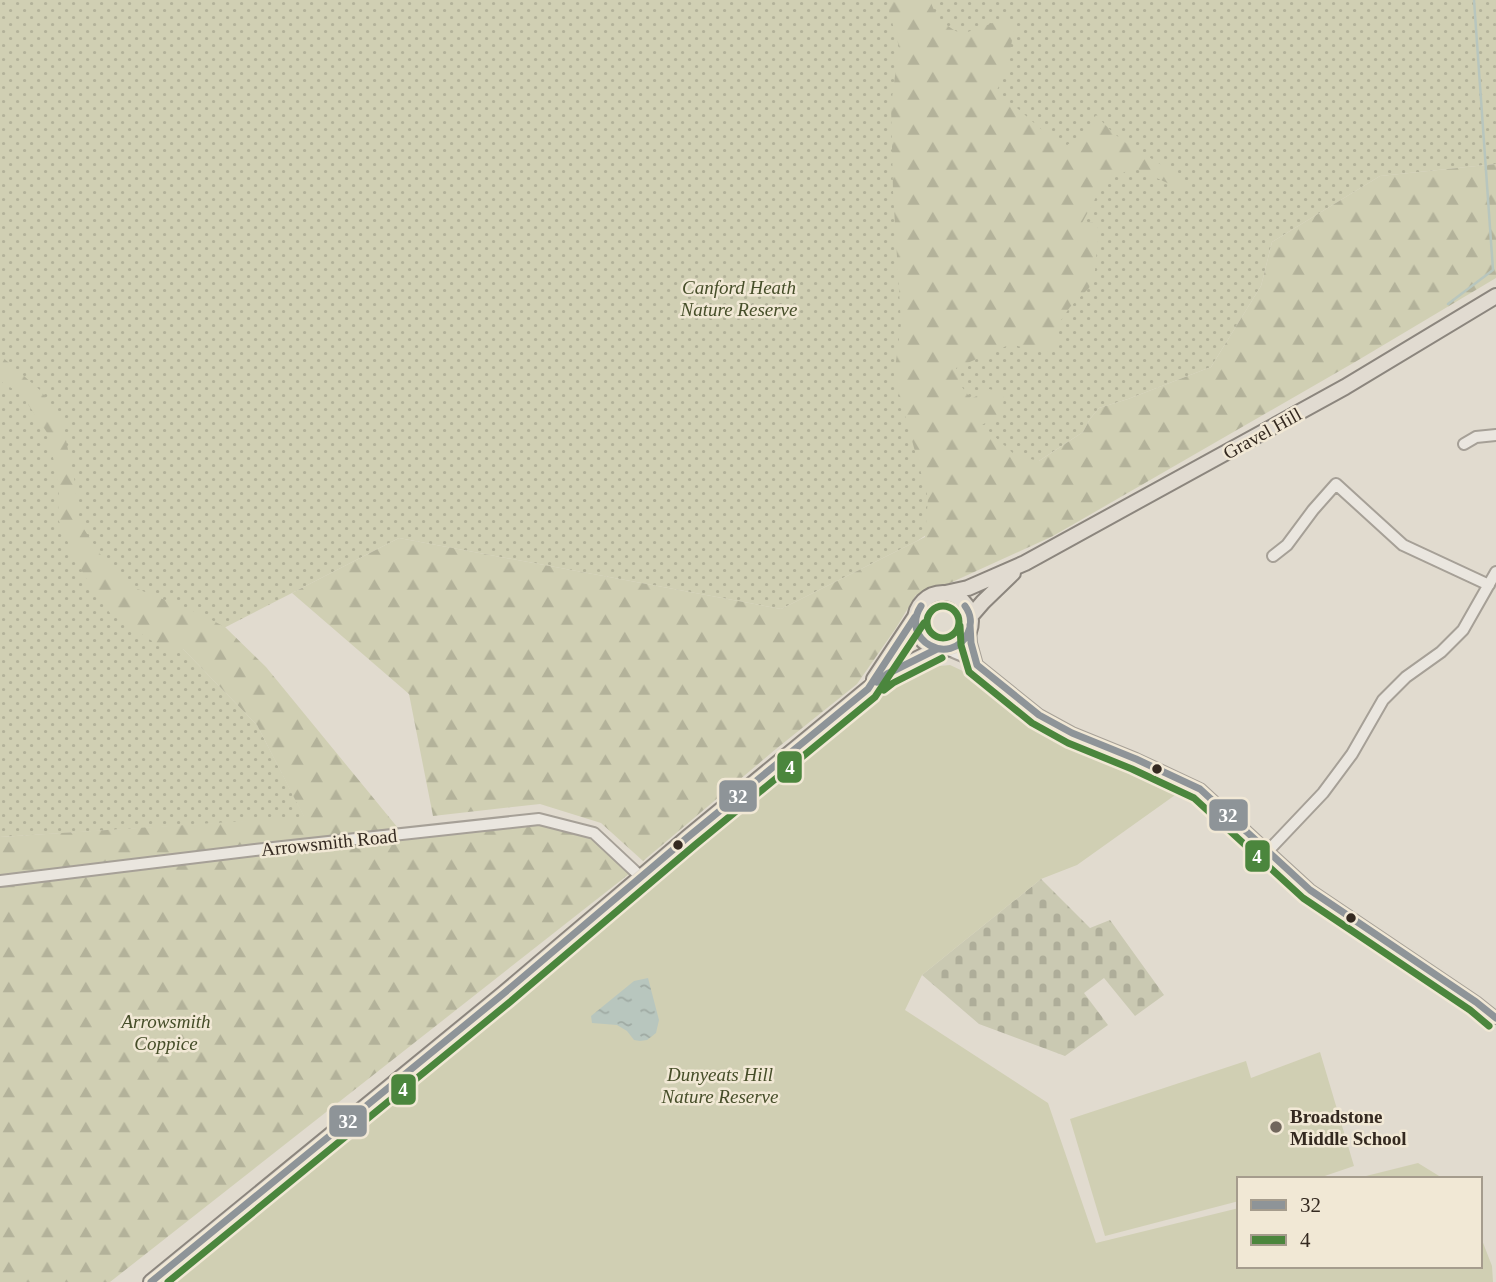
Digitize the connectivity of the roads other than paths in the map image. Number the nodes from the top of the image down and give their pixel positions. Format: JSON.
{"nodes":[{"id":1,"x":1496,"y":296,"type":"edge"},
{"id":2,"x":1496,"y":435,"type":"edge"},
{"id":3,"x":1464,"y":444,"type":"dead end"},
{"id":4,"x":1273,"y":556,"type":"dead end"},
{"id":5,"x":1025,"y":563,"type":"junction"},
{"id":6,"x":1496,"y":572,"type":"edge"},
{"id":7,"x":1489,"y":585,"type":"junction"},
{"id":8,"x":941,"y":594,"type":"junction"},
{"id":9,"x":915,"y":617,"type":"junction"},
{"id":10,"x":970,"y":621,"type":"junction"},
{"id":11,"x":942,"y":649,"type":"junction"},
{"id":12,"x":977,"y":665,"type":"junction"},
{"id":13,"x":868,"y":689,"type":"junction"},
{"id":14,"x":1267,"y":852,"type":"junction"},
{"id":15,"x":641,"y":877,"type":"junction"},
{"id":16,"x":0,"y":881,"type":"edge"},
{"id":17,"x":1496,"y":1018,"type":"edge"},
{"id":18,"x":151,"y":1282,"type":"edge"}],
"edges":[{"from":1,"to":5,"type":"main road","name":"Gravel Hill"},
{"from":2,"to":3,"type":"street"},
{"from":4,"to":7,"type":"street"},
{"from":5,"to":8,"type":"main road","name":"Gravel Hill"},
{"from":5,"to":10,"type":"main road","name":"Gravel Hill"},
{"from":6,"to":7,"type":"street"},
{"from":7,"to":14,"type":"street"},
{"from":8,"to":9,"type":"main road"},
{"from":8,"to":10,"type":"main road"},
{"from":9,"to":11,"type":"main road"},
{"from":9,"to":13,"type":"main road"},
{"from":10,"to":11,"type":"main road"},
{"from":10,"to":12,"type":"street"},
{"from":11,"to":12,"type":"street"},
{"from":11,"to":13,"type":"main road"},
{"from":12,"to":14,"type":"street"},
{"from":13,"to":15,"type":"main road"},
{"from":14,"to":17,"type":"street"},
{"from":15,"to":16,"type":"street","name":"Arrowsmith Road"},
{"from":15,"to":18,"type":"main road"}]}
